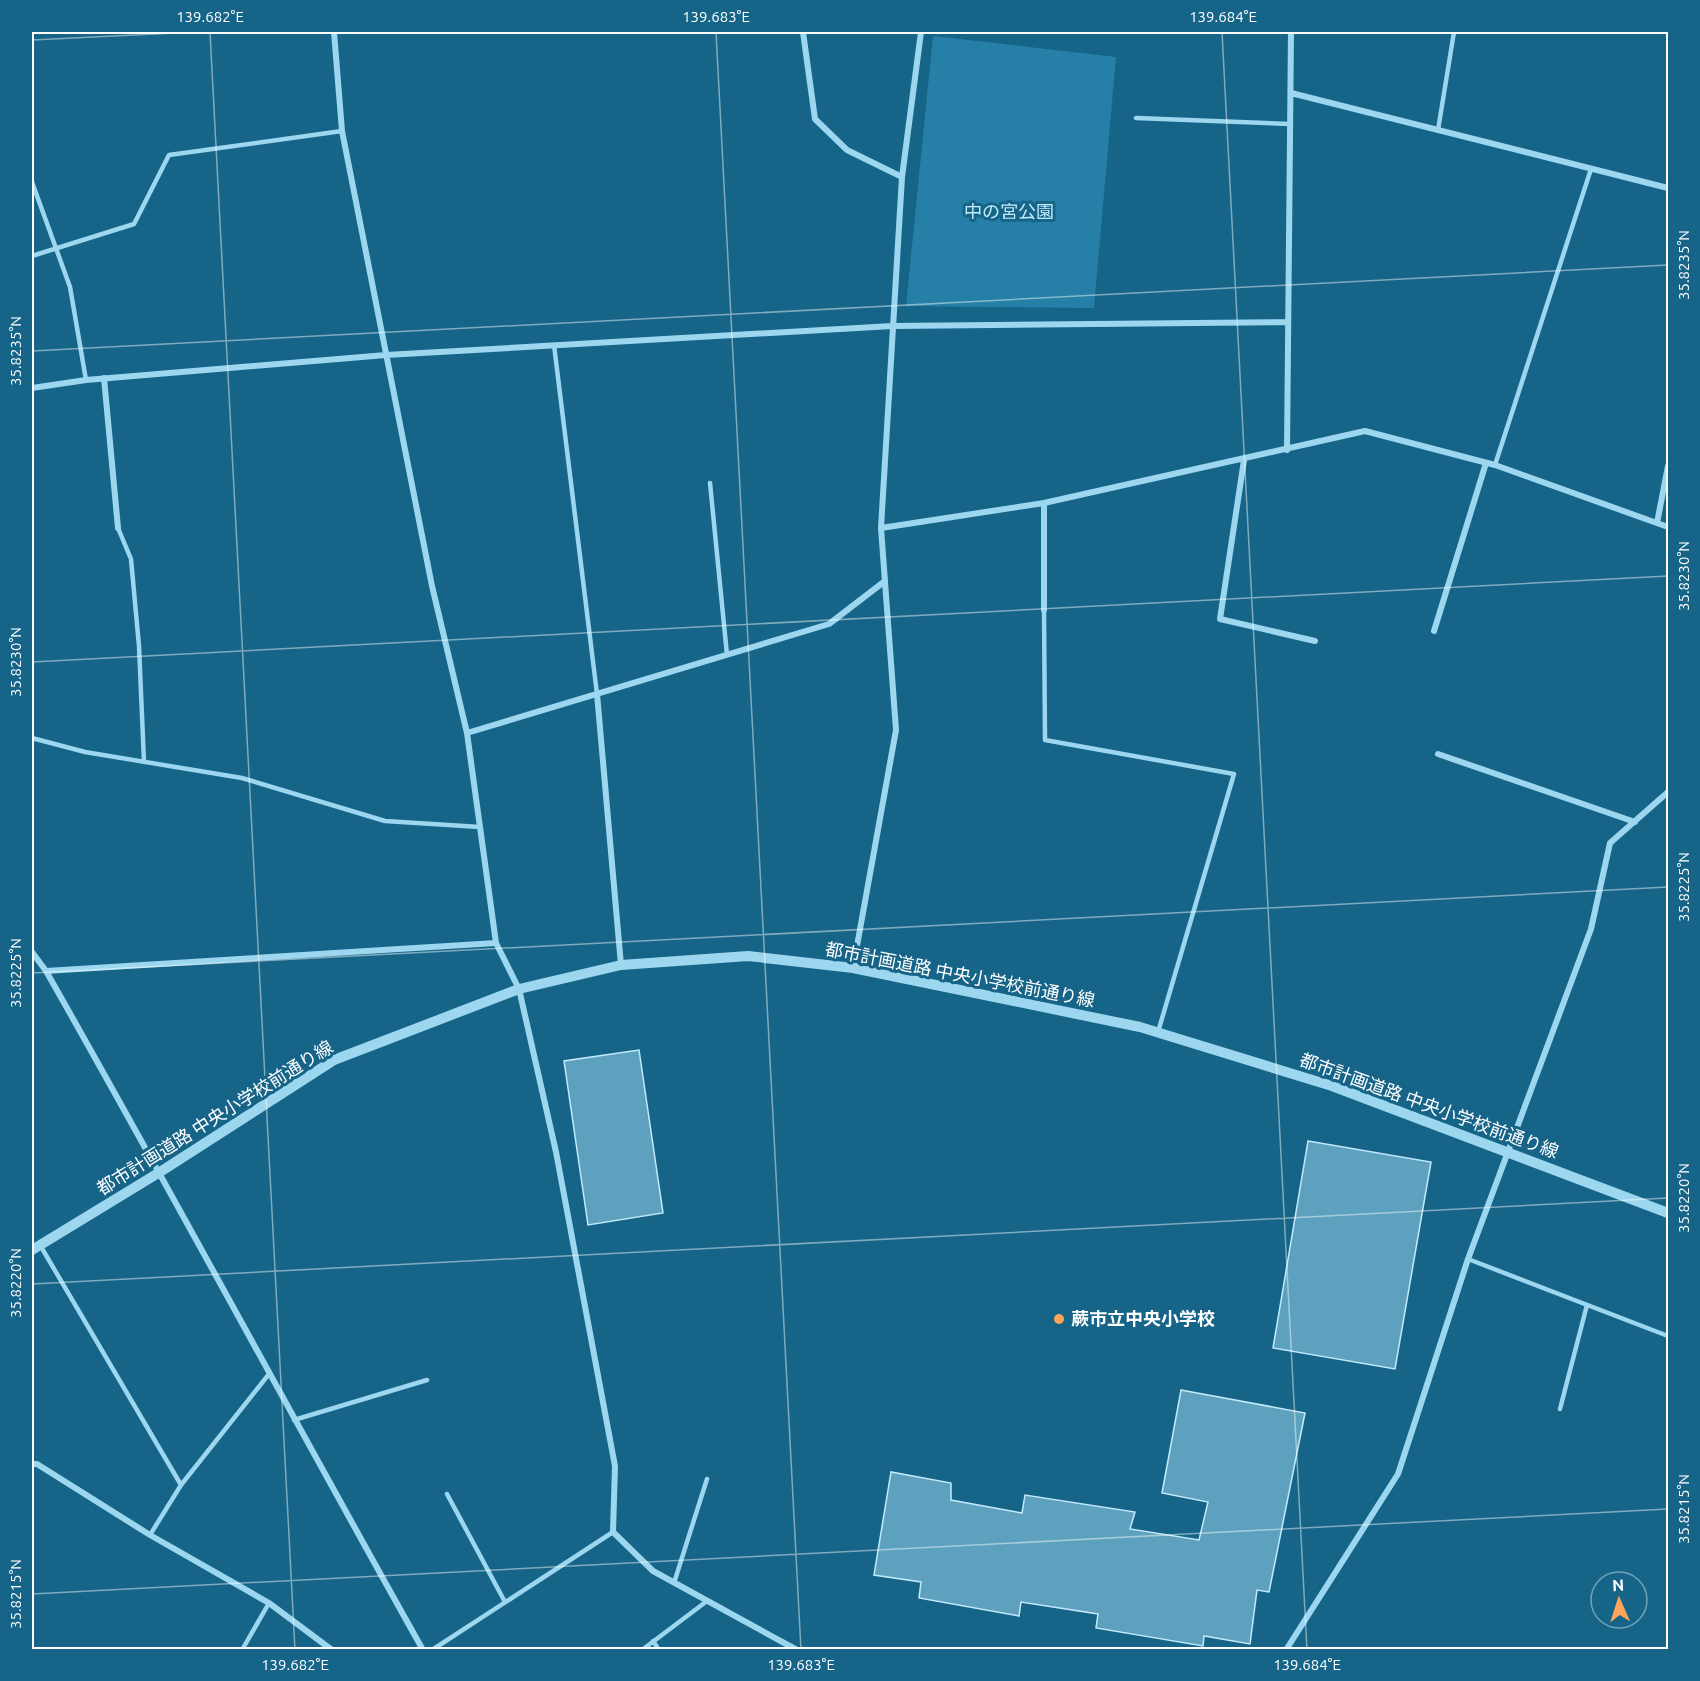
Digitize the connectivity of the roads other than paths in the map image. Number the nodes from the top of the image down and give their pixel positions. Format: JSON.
{"nodes":[{"id":1,"x":334,"y":32,"type":"edge"},
{"id":2,"x":803,"y":32,"type":"edge"},
{"id":3,"x":921,"y":32,"type":"edge"},
{"id":4,"x":1291,"y":32,"type":"edge"},
{"id":5,"x":1454,"y":32,"type":"edge"},
{"id":6,"x":1290,"y":93,"type":"junction"},
{"id":7,"x":1136,"y":118,"type":"dead end"},
{"id":8,"x":1290,"y":124,"type":"junction"},
{"id":9,"x":1438,"y":130,"type":"junction"},
{"id":10,"x":342,"y":131,"type":"junction"},
{"id":11,"x":1591,"y":169,"type":"junction"},
{"id":12,"x":902,"y":177,"type":"junction"},
{"id":13,"x":32,"y":182,"type":"edge"},
{"id":14,"x":1668,"y":188,"type":"edge"},
{"id":15,"x":54,"y":249,"type":"junction"},
{"id":16,"x":32,"y":256,"type":"edge"},
{"id":17,"x":1288,"y":322,"type":"junction"},
{"id":18,"x":892,"y":326,"type":"junction"},
{"id":19,"x":554,"y":345,"type":"junction"},
{"id":20,"x":386,"y":355,"type":"junction"},
{"id":21,"x":104,"y":378,"type":"junction"},
{"id":22,"x":86,"y":380,"type":"junction"},
{"id":23,"x":32,"y":388,"type":"edge"},
{"id":24,"x":1287,"y":450,"type":"junction"},
{"id":25,"x":1244,"y":460,"type":"junction"},
{"id":26,"x":1486,"y":463,"type":"junction"},
{"id":27,"x":1495,"y":465,"type":"junction"},
{"id":28,"x":1668,"y":466,"type":"edge"},
{"id":29,"x":710,"y":483,"type":"dead end"},
{"id":30,"x":1044,"y":503,"type":"junction"},
{"id":31,"x":1657,"y":523,"type":"junction"},
{"id":32,"x":1668,"y":527,"type":"edge"},
{"id":33,"x":118,"y":528,"type":"joint"},
{"id":34,"x":881,"y":528,"type":"junction"},
{"id":35,"x":885,"y":581,"type":"junction"},
{"id":36,"x":1044,"y":610,"type":"joint"},
{"id":37,"x":1434,"y":631,"type":"dead end"},
{"id":38,"x":1315,"y":641,"type":"dead end"},
{"id":39,"x":727,"y":655,"type":"junction"},
{"id":40,"x":597,"y":694,"type":"junction"},
{"id":41,"x":467,"y":733,"type":"junction"},
{"id":42,"x":32,"y":738,"type":"edge"},
{"id":43,"x":1438,"y":754,"type":"dead end"},
{"id":44,"x":144,"y":762,"type":"junction"},
{"id":45,"x":1668,"y":792,"type":"edge"},
{"id":46,"x":1635,"y":822,"type":"junction"},
{"id":47,"x":480,"y":827,"type":"junction"},
{"id":48,"x":496,"y":943,"type":"junction"},
{"id":49,"x":32,"y":952,"type":"edge"},
{"id":50,"x":621,"y":965,"type":"junction"},
{"id":51,"x":853,"y":968,"type":"junction"},
{"id":52,"x":46,"y":971,"type":"junction"},
{"id":53,"x":519,"y":989,"type":"junction"},
{"id":54,"x":1158,"y":1032,"type":"junction"},
{"id":55,"x":1508,"y":1150,"type":"junction"},
{"id":56,"x":160,"y":1172,"type":"junction"},
{"id":57,"x":1668,"y":1213,"type":"edge"},
{"id":58,"x":36,"y":1248,"type":"edge"},
{"id":59,"x":1468,"y":1259,"type":"junction"},
{"id":60,"x":1587,"y":1305,"type":"junction"},
{"id":61,"x":1668,"y":1336,"type":"edge"},
{"id":62,"x":268,"y":1374,"type":"junction"},
{"id":63,"x":427,"y":1380,"type":"dead end"},
{"id":64,"x":1560,"y":1409,"type":"dead end"},
{"id":65,"x":294,"y":1420,"type":"junction"},
{"id":66,"x":32,"y":1464,"type":"edge"},
{"id":67,"x":707,"y":1479,"type":"dead end"},
{"id":68,"x":181,"y":1485,"type":"junction"},
{"id":69,"x":447,"y":1494,"type":"dead end"},
{"id":70,"x":613,"y":1532,"type":"junction"},
{"id":71,"x":150,"y":1535,"type":"junction"},
{"id":72,"x":674,"y":1583,"type":"junction"},
{"id":73,"x":707,"y":1601,"type":"junction"},
{"id":74,"x":505,"y":1602,"type":"junction"},
{"id":75,"x":269,"y":1603,"type":"junction"},
{"id":76,"x":653,"y":1641,"type":"junction"},
{"id":77,"x":242,"y":1650,"type":"edge"},
{"id":78,"x":332,"y":1650,"type":"edge"},
{"id":79,"x":423,"y":1650,"type":"edge"},
{"id":80,"x":432,"y":1650,"type":"edge"},
{"id":81,"x":642,"y":1650,"type":"edge"},
{"id":82,"x":660,"y":1650,"type":"edge"},
{"id":83,"x":797,"y":1650,"type":"edge"},
{"id":84,"x":1286,"y":1650,"type":"edge"}],
"edges":[{"from":1,"to":10,"type":"street"},
{"from":2,"to":12,"type":"street"},
{"from":3,"to":12,"type":"street"},
{"from":4,"to":6,"type":"street"},
{"from":5,"to":9,"type":"lane"},
{"from":6,"to":8,"type":"street"},
{"from":6,"to":9,"type":"street"},
{"from":7,"to":8,"type":"lane"},
{"from":8,"to":17,"type":"street"},
{"from":9,"to":11,"type":"street"},
{"from":10,"to":15,"type":"lane"},
{"from":10,"to":20,"type":"street"},
{"from":11,"to":14,"type":"street"},
{"from":11,"to":27,"type":"lane"},
{"from":12,"to":18,"type":"street"},
{"from":13,"to":15,"type":"lane"},
{"from":15,"to":16,"type":"lane"},
{"from":15,"to":22,"type":"lane"},
{"from":17,"to":18,"type":"street"},
{"from":17,"to":24,"type":"street"},
{"from":18,"to":19,"type":"street"},
{"from":18,"to":34,"type":"street"},
{"from":19,"to":20,"type":"street"},
{"from":19,"to":40,"type":"lane"},
{"from":20,"to":21,"type":"street"},
{"from":20,"to":41,"type":"street"},
{"from":21,"to":22,"type":"street"},
{"from":21,"to":33,"type":"street"},
{"from":22,"to":23,"type":"street"},
{"from":24,"to":25,"type":"street"},
{"from":24,"to":26,"type":"street"},
{"from":25,"to":30,"type":"street"},
{"from":25,"to":38,"type":"street"},
{"from":26,"to":27,"type":"street"},
{"from":26,"to":37,"type":"street"},
{"from":27,"to":31,"type":"street"},
{"from":28,"to":31,"type":"street"},
{"from":29,"to":39,"type":"lane"},
{"from":30,"to":34,"type":"street"},
{"from":30,"to":36,"type":"street"},
{"from":31,"to":32,"type":"street"},
{"from":33,"to":44,"type":"lane"},
{"from":34,"to":35,"type":"street"},
{"from":35,"to":39,"type":"street"},
{"from":35,"to":51,"type":"street"},
{"from":36,"to":54,"type":"lane"},
{"from":39,"to":40,"type":"street"},
{"from":40,"to":41,"type":"street"},
{"from":40,"to":50,"type":"street"},
{"from":41,"to":47,"type":"street"},
{"from":42,"to":44,"type":"lane"},
{"from":43,"to":46,"type":"street"},
{"from":44,"to":47,"type":"lane"},
{"from":45,"to":46,"type":"street"},
{"from":46,"to":55,"type":"street"},
{"from":47,"to":48,"type":"street"},
{"from":48,"to":52,"type":"street"},
{"from":48,"to":53,"type":"street"},
{"from":49,"to":52,"type":"street"},
{"from":50,"to":51,"type":"street","name":"都市計画道路 中央小学校前通り線"},
{"from":50,"to":53,"type":"street","name":"都市計画道路 中央小学校前通り線"},
{"from":51,"to":54,"type":"street","name":"都市計画道路 中央小学校前通り線"},
{"from":52,"to":56,"type":"street"},
{"from":53,"to":56,"type":"street","name":"都市計画道路 中央小学校前通り線"},
{"from":53,"to":70,"type":"street"},
{"from":54,"to":55,"type":"street","name":"都市計画道路 中央小学校前通り線"},
{"from":55,"to":57,"type":"street","name":"都市計画道路 中央小学校前通り線"},
{"from":55,"to":59,"type":"street"},
{"from":56,"to":58,"type":"street","name":"都市計画道路 中央小学校前通り線"},
{"from":56,"to":62,"type":"street"},
{"from":58,"to":68,"type":"lane"},
{"from":59,"to":60,"type":"lane"},
{"from":59,"to":84,"type":"street"},
{"from":60,"to":61,"type":"lane"},
{"from":60,"to":64,"type":"lane"},
{"from":62,"to":65,"type":"street"},
{"from":62,"to":68,"type":"lane"},
{"from":63,"to":65,"type":"lane"},
{"from":65,"to":79,"type":"street"},
{"from":66,"to":71,"type":"street"},
{"from":67,"to":72,"type":"lane"},
{"from":68,"to":71,"type":"lane"},
{"from":69,"to":74,"type":"lane"},
{"from":70,"to":72,"type":"street"},
{"from":70,"to":74,"type":"lane"},
{"from":71,"to":75,"type":"street"},
{"from":72,"to":73,"type":"street"},
{"from":73,"to":76,"type":"lane"},
{"from":73,"to":83,"type":"street"},
{"from":74,"to":80,"type":"lane"},
{"from":75,"to":77,"type":"lane"},
{"from":75,"to":78,"type":"street"},
{"from":76,"to":81,"type":"lane"},
{"from":76,"to":82,"type":"lane"}]}
